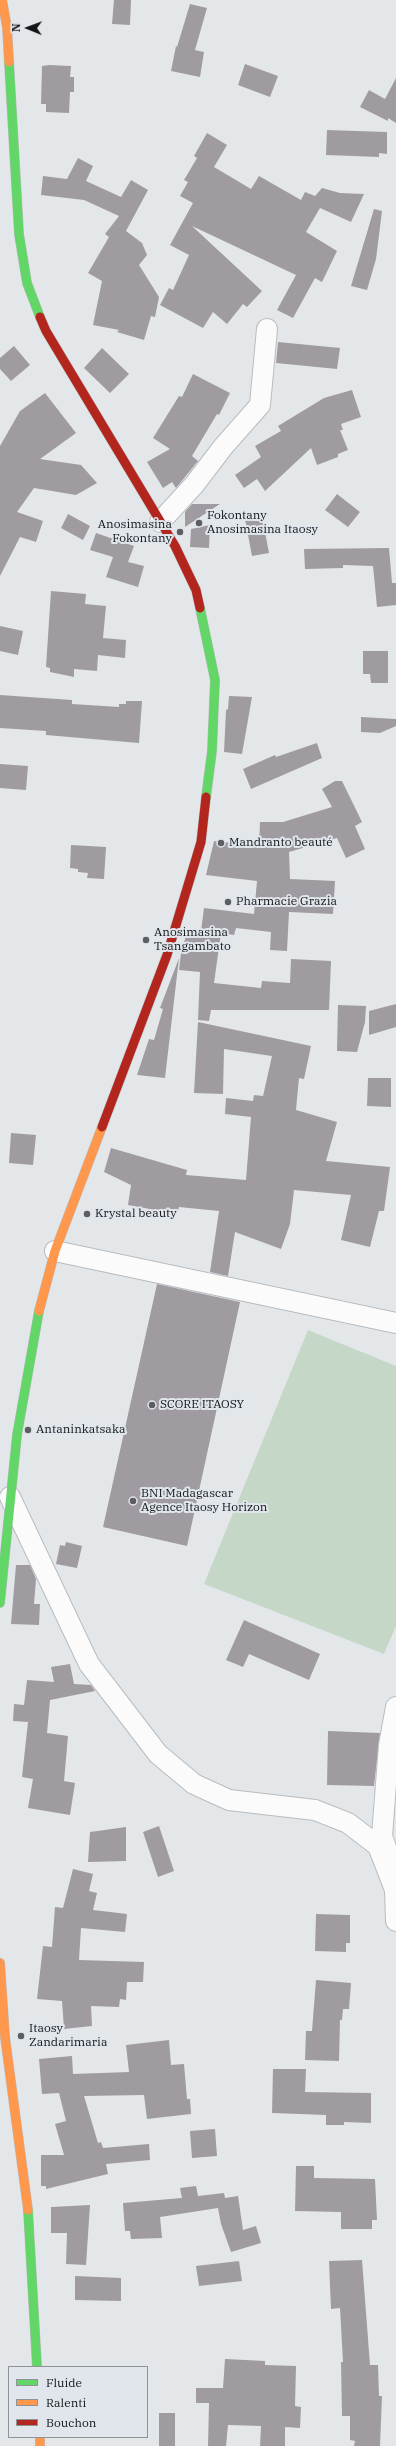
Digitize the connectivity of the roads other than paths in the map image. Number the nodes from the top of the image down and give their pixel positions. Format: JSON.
{"nodes":[{"id":1,"x":2,"y":0,"type":"edge"},
{"id":2,"x":267,"y":329,"type":"dead end"},
{"id":3,"x":160,"y":522,"type":"junction"},
{"id":4,"x":56,"y":1251,"type":"junction"},
{"id":5,"x":396,"y":1323,"type":"edge"},
{"id":6,"x":10,"y":1497,"type":"junction"},
{"id":7,"x":0,"y":1598,"type":"edge"},
{"id":8,"x":396,"y":1707,"type":"edge"},
{"id":9,"x":396,"y":1875,"type":"edge"},
{"id":10,"x":396,"y":1922,"type":"edge"},
{"id":11,"x":0,"y":1963,"type":"edge"},
{"id":12,"x":37,"y":2366,"type":"edge"}],
"edges":[{"from":1,"to":3,"type":"street"},
{"from":2,"to":3,"type":"street"},
{"from":3,"to":4,"type":"street"},
{"from":4,"to":5,"type":"street"},
{"from":4,"to":6,"type":"street"},
{"from":6,"to":7,"type":"street"},
{"from":6,"to":10,"type":"street"},
{"from":8,"to":9,"type":"street"},
{"from":11,"to":12,"type":"street"}]}
